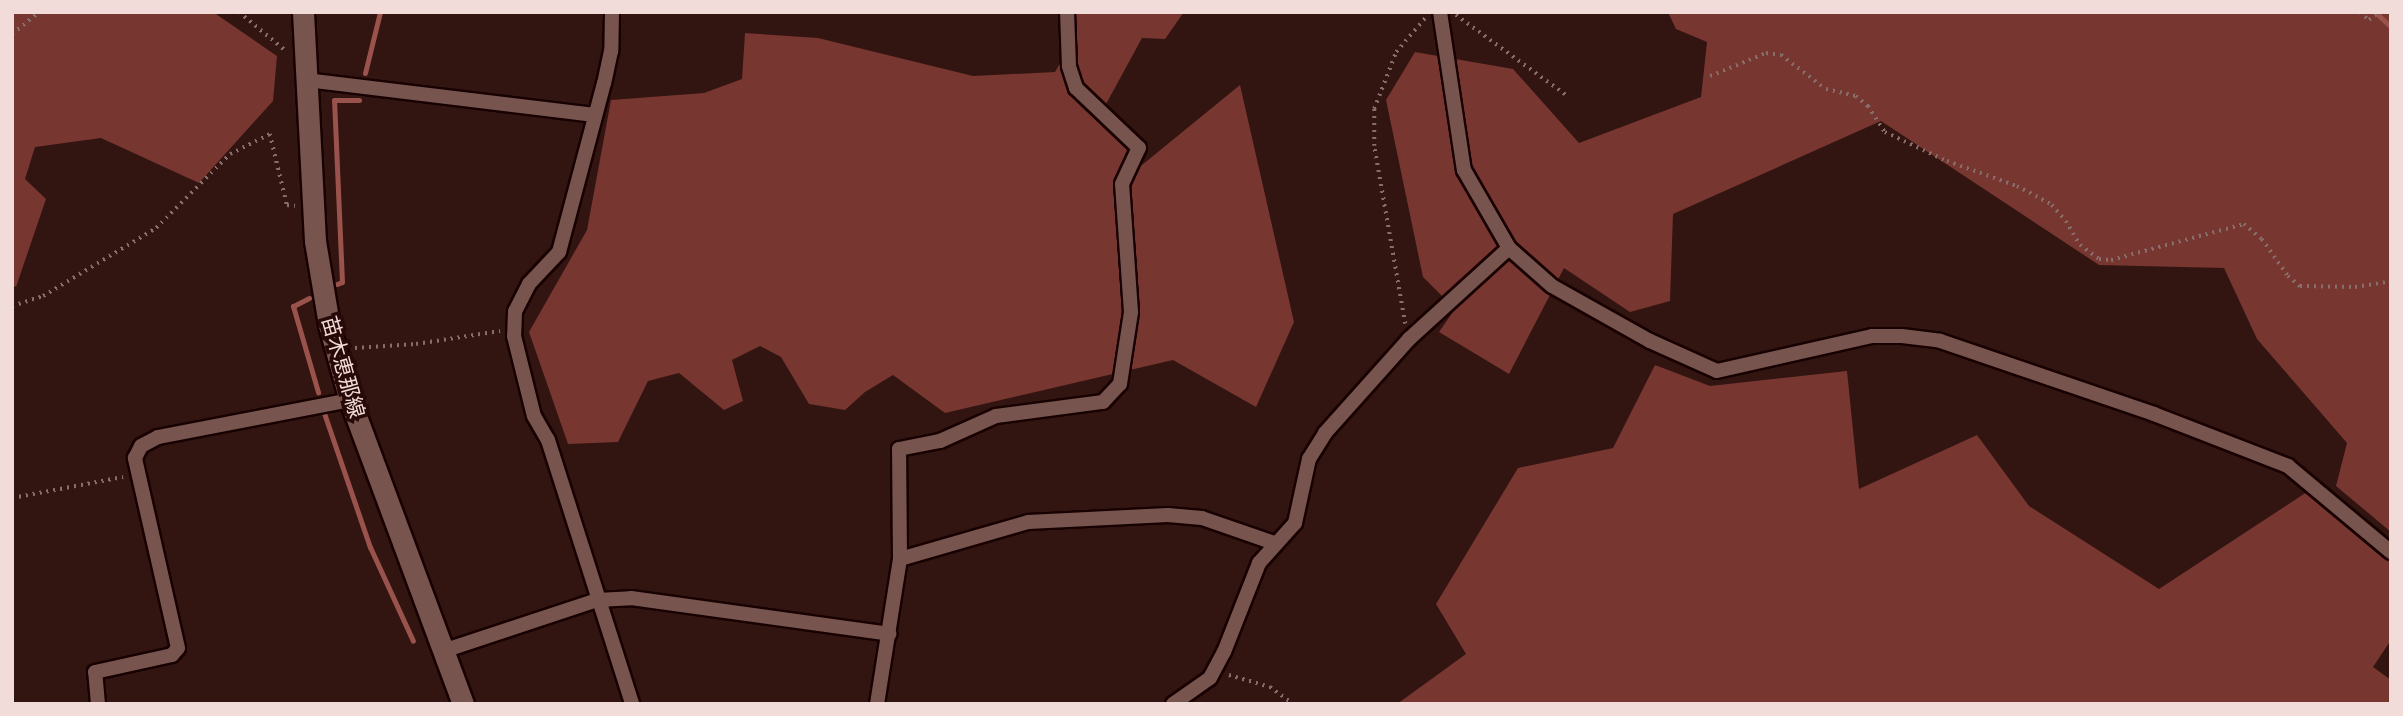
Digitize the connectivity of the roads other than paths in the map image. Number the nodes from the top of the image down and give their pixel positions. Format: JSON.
{"nodes":[{"id":1,"x":303,"y":12,"type":"edge"},
{"id":2,"x":612,"y":12,"type":"edge"},
{"id":3,"x":1067,"y":12,"type":"edge"},
{"id":4,"x":1440,"y":12,"type":"edge"},
{"id":5,"x":306,"y":80,"type":"junction"},
{"id":6,"x":594,"y":115,"type":"junction"},
{"id":7,"x":1509,"y":248,"type":"junction"},
{"id":8,"x":350,"y":400,"type":"junction"},
{"id":9,"x":1274,"y":543,"type":"junction"},
{"id":10,"x":2391,"y":552,"type":"edge"},
{"id":11,"x":900,"y":559,"type":"junction"},
{"id":12,"x":597,"y":600,"type":"junction"},
{"id":13,"x":890,"y":634,"type":"junction"},
{"id":14,"x":443,"y":651,"type":"junction"},
{"id":15,"x":98,"y":704,"type":"edge"},
{"id":16,"x":463,"y":704,"type":"edge"},
{"id":17,"x":632,"y":704,"type":"edge"},
{"id":18,"x":877,"y":704,"type":"edge"},
{"id":19,"x":1173,"y":704,"type":"edge"}],
"edges":[{"from":1,"to":5,"type":"main road","name":"苗木恵那線"},
{"from":2,"to":6,"type":"street"},
{"from":3,"to":11,"type":"street"},
{"from":4,"to":7,"type":"street"},
{"from":5,"to":6,"type":"street"},
{"from":5,"to":8,"type":"main road","name":"苗木恵那線"},
{"from":6,"to":12,"type":"street"},
{"from":7,"to":9,"type":"street"},
{"from":7,"to":10,"type":"street"},
{"from":8,"to":14,"type":"main road","name":"苗木恵那線"},
{"from":8,"to":15,"type":"street"},
{"from":9,"to":11,"type":"street"},
{"from":9,"to":19,"type":"street"},
{"from":11,"to":13,"type":"street"},
{"from":12,"to":13,"type":"street"},
{"from":12,"to":14,"type":"street"},
{"from":12,"to":17,"type":"street"},
{"from":13,"to":18,"type":"street"},
{"from":14,"to":16,"type":"main road","name":"苗木恵那線"}]}
